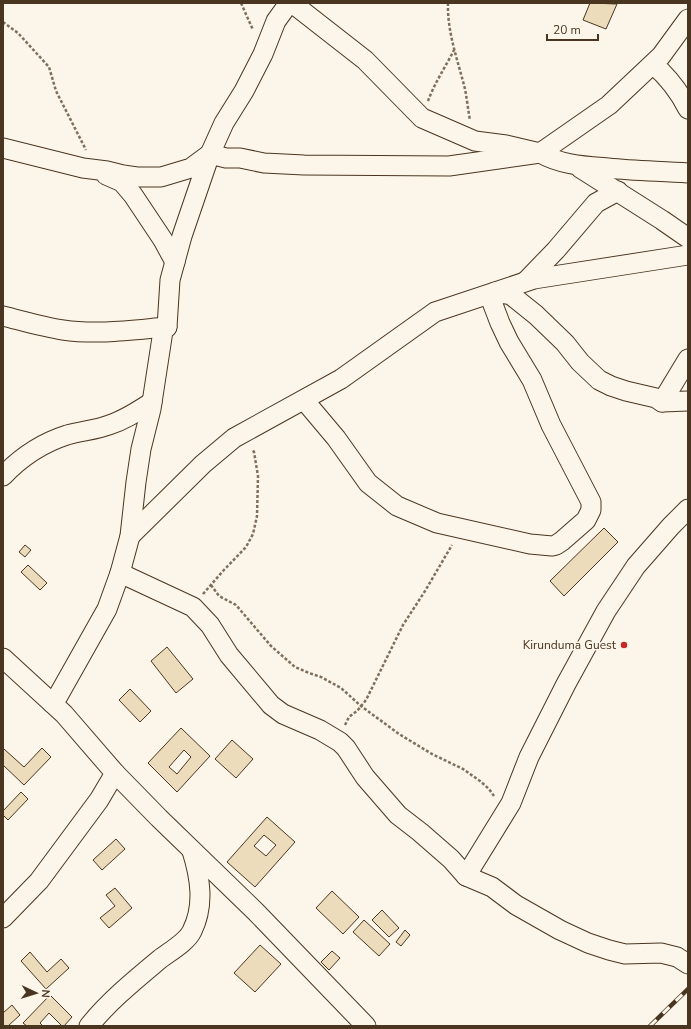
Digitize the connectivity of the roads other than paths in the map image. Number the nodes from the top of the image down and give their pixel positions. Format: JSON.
{"nodes":[{"id":1,"x":288,"y":3,"type":"edge"},
{"id":2,"x":292,"y":3,"type":"edge"},
{"id":3,"x":688,"y":19,"type":"edge"},
{"id":4,"x":653,"y":64,"type":"junction"},
{"id":5,"x":688,"y":109,"type":"edge"},
{"id":6,"x":3,"y":148,"type":"edge"},
{"id":7,"x":540,"y":153,"type":"junction"},
{"id":8,"x":210,"y":154,"type":"junction"},
{"id":9,"x":576,"y":166,"type":"junction"},
{"id":10,"x":96,"y":169,"type":"junction"},
{"id":11,"x":688,"y":173,"type":"edge"},
{"id":12,"x":618,"y":192,"type":"junction"},
{"id":13,"x":688,"y":238,"type":"edge"},
{"id":14,"x":688,"y":255,"type":"edge"},
{"id":15,"x":175,"y":262,"type":"junction"},
{"id":16,"x":526,"y":281,"type":"junction"},
{"id":17,"x":495,"y":292,"type":"junction"},
{"id":18,"x":3,"y":316,"type":"edge"},
{"id":19,"x":166,"y":327,"type":"junction"},
{"id":20,"x":688,"y":359,"type":"edge"},
{"id":21,"x":304,"y":400,"type":"junction"},
{"id":22,"x":688,"y":401,"type":"edge"},
{"id":23,"x":152,"y":402,"type":"junction"},
{"id":24,"x":662,"y":402,"type":"junction"},
{"id":25,"x":3,"y":476,"type":"edge"},
{"id":26,"x":688,"y":508,"type":"edge"},
{"id":27,"x":130,"y":536,"type":"junction"},
{"id":28,"x":120,"y":572,"type":"junction"},
{"id":29,"x":3,"y":658,"type":"edge"},
{"id":30,"x":52,"y":703,"type":"junction"},
{"id":31,"x":115,"y":773,"type":"junction"},
{"id":32,"x":192,"y":851,"type":"junction"},
{"id":33,"x":466,"y":876,"type":"junction"},
{"id":34,"x":3,"y":918,"type":"edge"},
{"id":35,"x":688,"y":964,"type":"edge"},
{"id":36,"x":89,"y":1026,"type":"edge"},
{"id":37,"x":366,"y":1026,"type":"edge"}],
"edges":[{"from":1,"to":8,"type":"street"},
{"from":2,"to":7,"type":"street"},
{"from":3,"to":4,"type":"street"},
{"from":4,"to":5,"type":"street"},
{"from":4,"to":7,"type":"street"},
{"from":6,"to":10,"type":"street"},
{"from":7,"to":8,"type":"street"},
{"from":7,"to":9,"type":"street"},
{"from":8,"to":10,"type":"street"},
{"from":8,"to":15,"type":"street"},
{"from":9,"to":11,"type":"street"},
{"from":9,"to":12,"type":"street"},
{"from":10,"to":15,"type":"street"},
{"from":12,"to":13,"type":"street"},
{"from":12,"to":16,"type":"street"},
{"from":14,"to":16,"type":"street"},
{"from":15,"to":19,"type":"street"},
{"from":16,"to":17,"type":"street"},
{"from":17,"to":21,"type":"street"},
{"from":17,"to":21,"type":"street"},
{"from":17,"to":24,"type":"street"},
{"from":18,"to":19,"type":"street"},
{"from":19,"to":23,"type":"street"},
{"from":20,"to":24,"type":"street"},
{"from":21,"to":27,"type":"street"},
{"from":22,"to":24,"type":"street"},
{"from":23,"to":25,"type":"street"},
{"from":23,"to":27,"type":"street"},
{"from":26,"to":33,"type":"street"},
{"from":27,"to":28,"type":"street"},
{"from":28,"to":30,"type":"street"},
{"from":28,"to":33,"type":"street"},
{"from":29,"to":30,"type":"street"},
{"from":30,"to":31,"type":"street"},
{"from":31,"to":32,"type":"street"},
{"from":31,"to":34,"type":"street"},
{"from":32,"to":36,"type":"street"},
{"from":32,"to":37,"type":"street"},
{"from":33,"to":35,"type":"street"}]}
